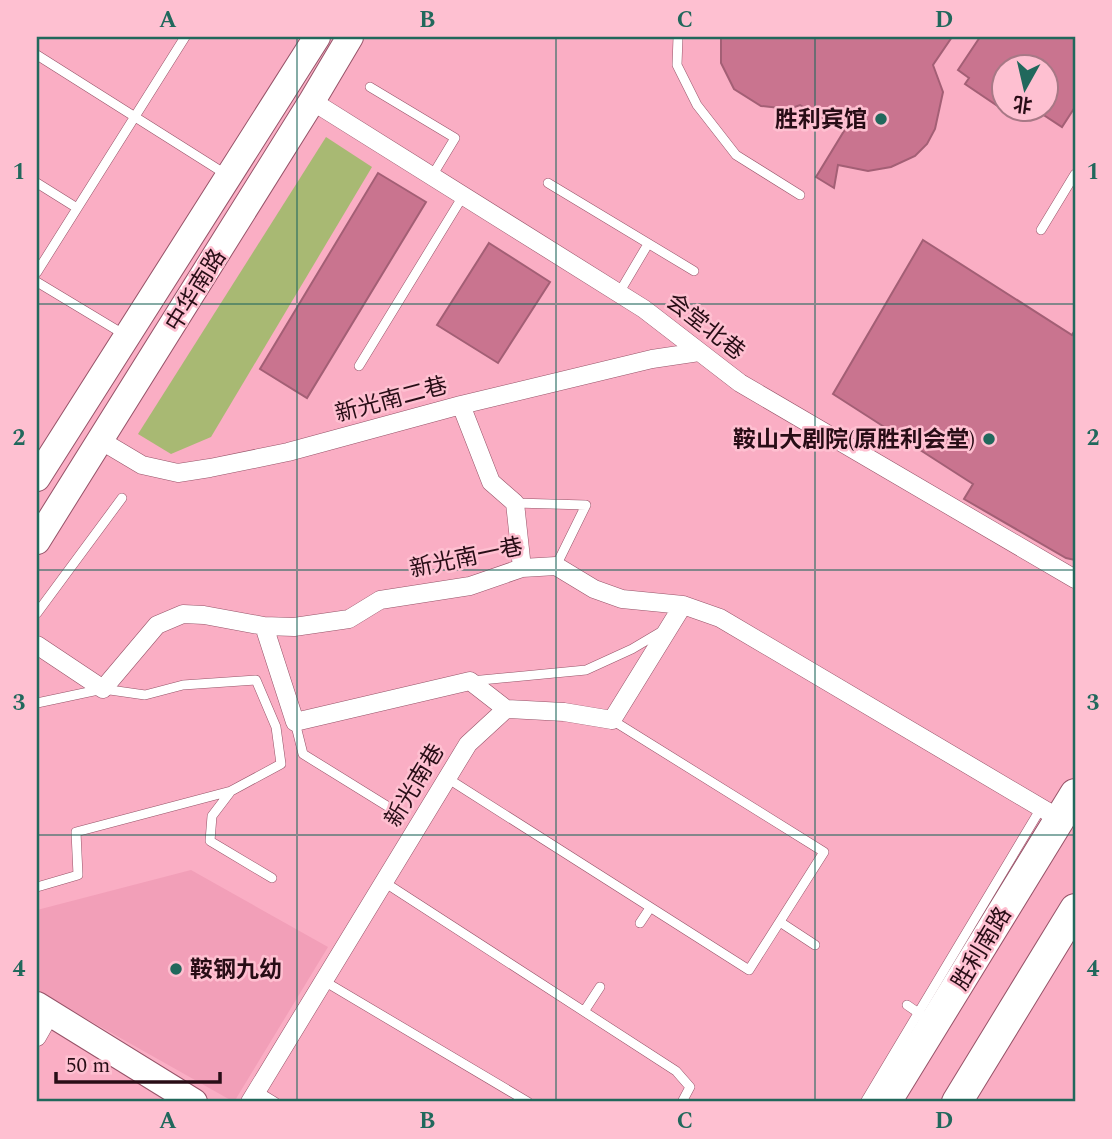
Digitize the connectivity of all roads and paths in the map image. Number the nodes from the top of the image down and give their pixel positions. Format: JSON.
{"nodes":[{"id":1,"x":185,"y":37,"type":"edge"},
{"id":2,"x":317,"y":37,"type":"edge"},
{"id":3,"x":350,"y":37,"type":"edge"},
{"id":4,"x":678,"y":37,"type":"edge"},
{"id":5,"x":37,"y":55,"type":"edge"},
{"id":6,"x":370,"y":87,"type":"dead end"},
{"id":7,"x":312,"y":101,"type":"junction"},
{"id":8,"x":134,"y":117,"type":"junction"},
{"id":9,"x":1075,"y":174,"type":"edge"},
{"id":10,"x":229,"y":176,"type":"junction"},
{"id":11,"x":432,"y":176,"type":"junction"},
{"id":12,"x":37,"y":183,"type":"edge"},
{"id":13,"x":548,"y":183,"type":"dead end"},
{"id":14,"x":463,"y":195,"type":"junction"},
{"id":15,"x":800,"y":195,"type":"dead end"},
{"id":16,"x":77,"y":208,"type":"junction"},
{"id":17,"x":1041,"y":230,"type":"dead end"},
{"id":18,"x":648,"y":244,"type":"junction"},
{"id":19,"x":694,"y":271,"type":"dead end"},
{"id":20,"x":37,"y":272,"type":"edge"},
{"id":21,"x":37,"y":282,"type":"edge"},
{"id":22,"x":619,"y":293,"type":"junction"},
{"id":23,"x":127,"y":336,"type":"junction"},
{"id":24,"x":699,"y":352,"type":"junction"},
{"id":25,"x":359,"y":366,"type":"dead end"},
{"id":26,"x":460,"y":405,"type":"junction"},
{"id":27,"x":100,"y":440,"type":"junction"},
{"id":28,"x":37,"y":478,"type":"edge"},
{"id":29,"x":122,"y":498,"type":"dead end"},
{"id":30,"x":515,"y":503,"type":"junction"},
{"id":31,"x":37,"y":541,"type":"edge"},
{"id":32,"x":556,"y":566,"type":"junction"},
{"id":33,"x":522,"y":568,"type":"junction"},
{"id":34,"x":1075,"y":579,"type":"edge"},
{"id":35,"x":683,"y":606,"type":"junction"},
{"id":36,"x":37,"y":613,"type":"edge"},
{"id":37,"x":671,"y":625,"type":"junction"},
{"id":38,"x":264,"y":626,"type":"junction"},
{"id":39,"x":37,"y":645,"type":"edge"},
{"id":40,"x":470,"y":681,"type":"junction"},
{"id":41,"x":103,"y":689,"type":"junction"},
{"id":42,"x":37,"y":703,"type":"edge"},
{"id":43,"x":506,"y":709,"type":"junction"},
{"id":44,"x":612,"y":720,"type":"junction"},
{"id":45,"x":295,"y":722,"type":"junction"},
{"id":46,"x":447,"y":778,"type":"junction"},
{"id":47,"x":231,"y":791,"type":"junction"},
{"id":48,"x":387,"y":806,"type":"dead end"},
{"id":49,"x":1059,"y":807,"type":"edge"},
{"id":50,"x":272,"y":878,"type":"dead end"},
{"id":51,"x":384,"y":882,"type":"junction"},
{"id":52,"x":37,"y":887,"type":"edge"},
{"id":53,"x":650,"y":908,"type":"junction"},
{"id":54,"x":1075,"y":909,"type":"edge"},
{"id":55,"x":780,"y":922,"type":"junction"},
{"id":56,"x":640,"y":923,"type":"dead end"},
{"id":57,"x":815,"y":945,"type":"dead end"},
{"id":58,"x":324,"y":981,"type":"junction"},
{"id":59,"x":600,"y":988,"type":"dead end"},
{"id":60,"x":907,"y":1005,"type":"dead end"},
{"id":61,"x":44,"y":1010,"type":"edge"},
{"id":62,"x":585,"y":1010,"type":"junction"},
{"id":63,"x":927,"y":1018,"type":"junction"},
{"id":64,"x":37,"y":1037,"type":"edge"},
{"id":65,"x":254,"y":1097,"type":"edge"},
{"id":66,"x":194,"y":1102,"type":"edge"},
{"id":67,"x":275,"y":1102,"type":"edge"},
{"id":68,"x":528,"y":1102,"type":"edge"},
{"id":69,"x":682,"y":1102,"type":"edge"},
{"id":70,"x":865,"y":1102,"type":"edge"},
{"id":71,"x":886,"y":1102,"type":"edge"},
{"id":72,"x":957,"y":1102,"type":"edge"}],
"edges":[{"from":1,"to":8,"type":"lane"},
{"from":2,"to":10,"type":"main road"},
{"from":3,"to":7,"type":"main road","name":"中华南路"},
{"from":4,"to":15,"type":"lane"},
{"from":5,"to":8,"type":"lane"},
{"from":6,"to":11,"type":"lane"},
{"from":7,"to":11,"type":"street","name":"会堂北巷"},
{"from":7,"to":27,"type":"main road","name":"中华南路"},
{"from":8,"to":10,"type":"lane"},
{"from":8,"to":16,"type":"lane"},
{"from":9,"to":17,"type":"lane"},
{"from":10,"to":23,"type":"main road"},
{"from":11,"to":14,"type":"street","name":"会堂北巷"},
{"from":12,"to":16,"type":"lane"},
{"from":13,"to":18,"type":"lane"},
{"from":14,"to":22,"type":"street","name":"会堂北巷"},
{"from":14,"to":25,"type":"lane"},
{"from":16,"to":20,"type":"lane"},
{"from":18,"to":19,"type":"lane"},
{"from":18,"to":22,"type":"lane"},
{"from":21,"to":23,"type":"lane"},
{"from":22,"to":24,"type":"street","name":"会堂北巷"},
{"from":23,"to":28,"type":"main road"},
{"from":24,"to":26,"type":"street","name":"新光南二巷"},
{"from":24,"to":34,"type":"street","name":"会堂北巷"},
{"from":26,"to":27,"type":"street","name":"新光南二巷"},
{"from":26,"to":30,"type":"street"},
{"from":27,"to":31,"type":"main road","name":"中华南路"},
{"from":29,"to":36,"type":"lane"},
{"from":30,"to":32,"type":"lane"},
{"from":30,"to":33,"type":"street"},
{"from":32,"to":33,"type":"street","name":"新光南一巷"},
{"from":32,"to":35,"type":"street","name":"新光南一巷"},
{"from":33,"to":38,"type":"street","name":"新光南一巷"},
{"from":35,"to":37,"type":"street"},
{"from":35,"to":49,"type":"street","name":"新光南一巷"},
{"from":37,"to":40,"type":"lane"},
{"from":37,"to":44,"type":"street"},
{"from":38,"to":41,"type":"street","name":"新光南一巷"},
{"from":38,"to":45,"type":"street"},
{"from":39,"to":41,"type":"street"},
{"from":40,"to":43,"type":"street"},
{"from":40,"to":45,"type":"street"},
{"from":41,"to":42,"type":"lane"},
{"from":41,"to":47,"type":"lane"},
{"from":43,"to":44,"type":"street"},
{"from":43,"to":46,"type":"street","name":"新光南巷"},
{"from":44,"to":55,"type":"lane"},
{"from":45,"to":48,"type":"lane"},
{"from":46,"to":51,"type":"street","name":"新光南巷"},
{"from":46,"to":53,"type":"lane"},
{"from":47,"to":50,"type":"lane"},
{"from":47,"to":52,"type":"lane"},
{"from":49,"to":63,"type":"main road","name":"胜利南路"},
{"from":51,"to":58,"type":"street","name":"新光南巷"},
{"from":51,"to":62,"type":"lane"},
{"from":53,"to":55,"type":"lane"},
{"from":53,"to":56,"type":"lane"},
{"from":54,"to":72,"type":"main road"},
{"from":55,"to":57,"type":"lane"},
{"from":58,"to":65,"type":"street","name":"新光南巷"},
{"from":58,"to":68,"type":"lane"},
{"from":59,"to":62,"type":"lane"},
{"from":60,"to":63,"type":"lane"},
{"from":61,"to":64,"type":"street"},
{"from":61,"to":66,"type":"main road"},
{"from":62,"to":69,"type":"lane"},
{"from":63,"to":70,"type":"lane"},
{"from":63,"to":71,"type":"main road","name":"胜利南路"},
{"from":65,"to":67,"type":"lane"}]}
